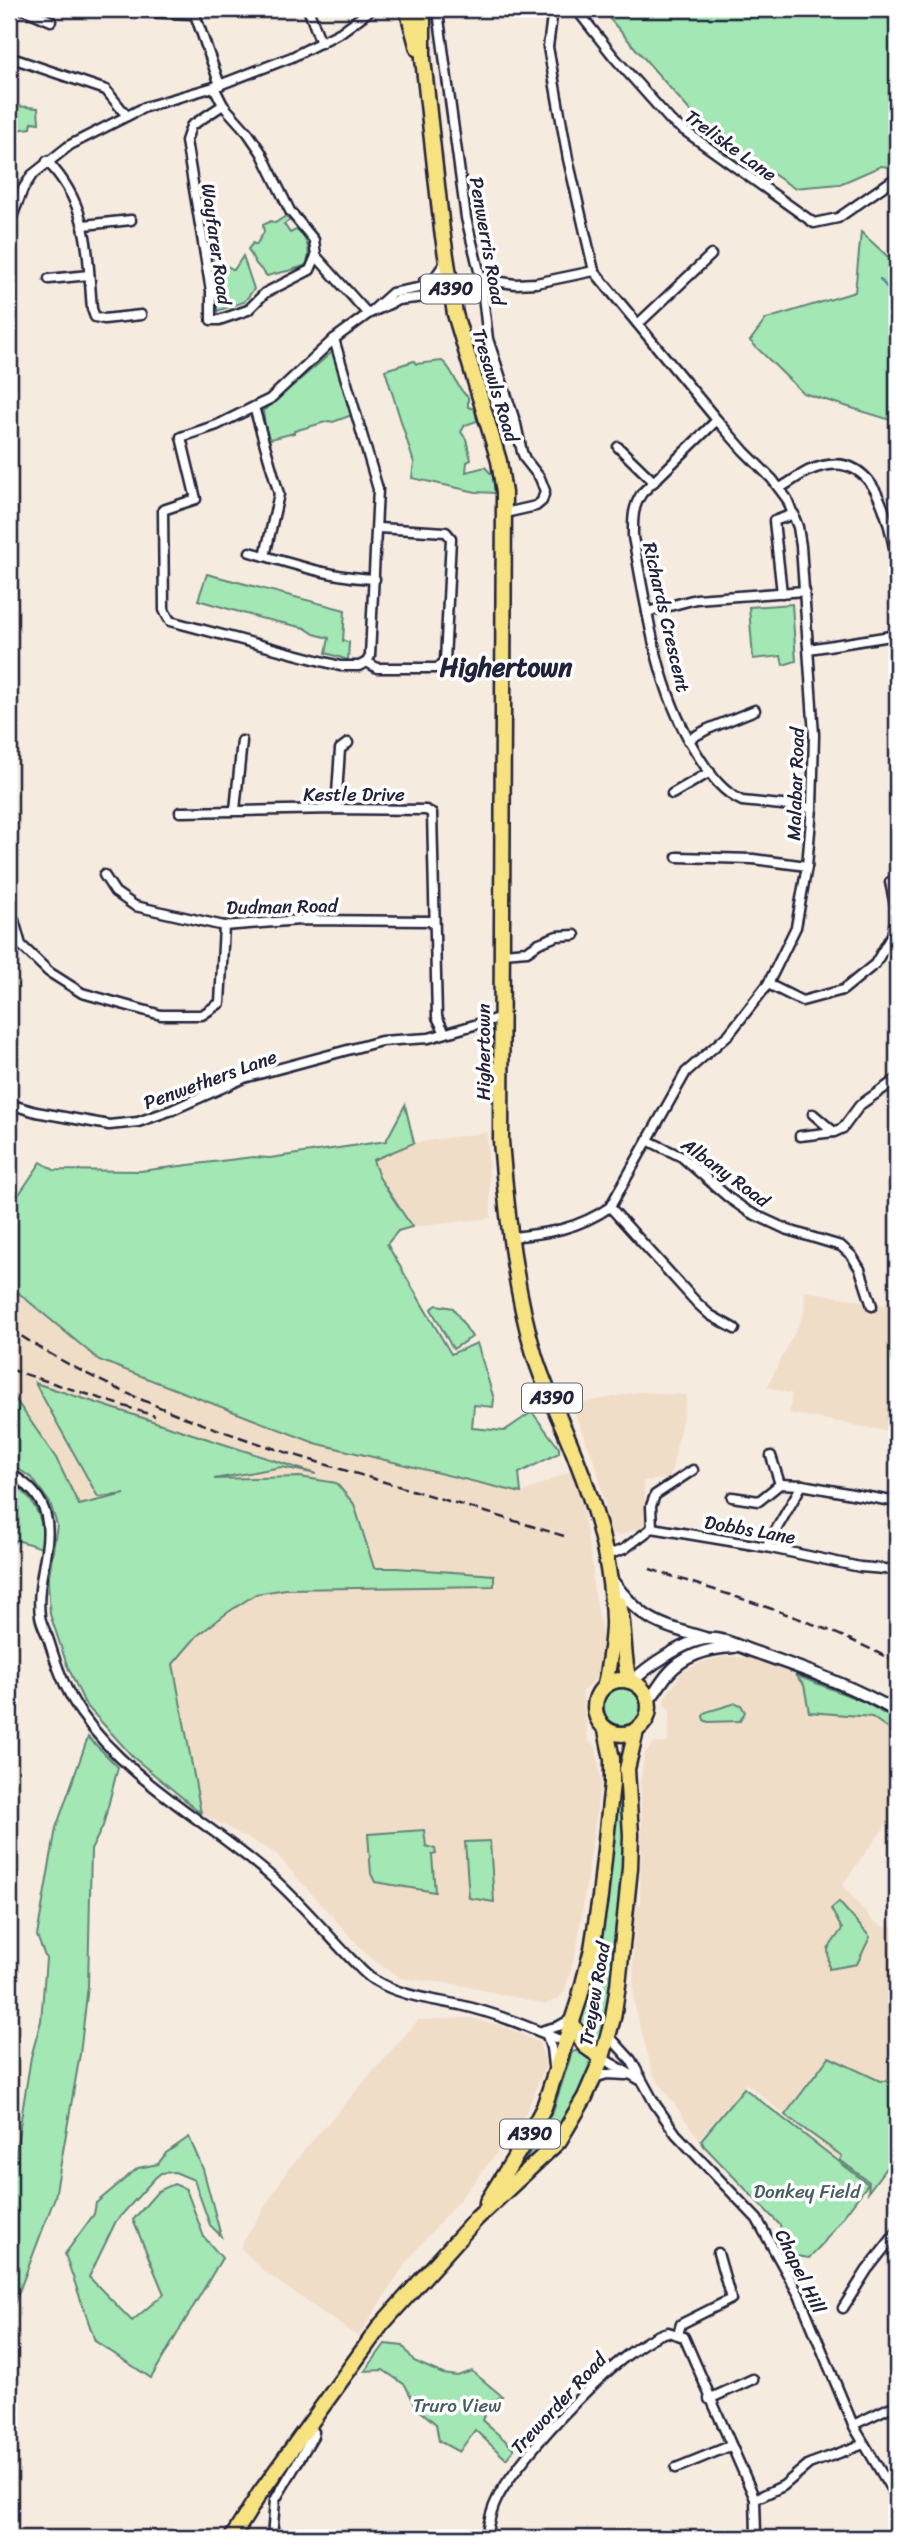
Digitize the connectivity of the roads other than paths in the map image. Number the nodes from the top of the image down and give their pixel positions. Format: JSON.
{"nodes":[{"id":1,"x":23,"y":9,"type":"edge"},
{"id":2,"x":138,"y":9,"type":"edge"},
{"id":3,"x":308,"y":9,"type":"edge"},
{"id":4,"x":372,"y":9,"type":"edge"},
{"id":5,"x":407,"y":9,"type":"edge"},
{"id":6,"x":425,"y":9,"type":"edge"},
{"id":7,"x":552,"y":9,"type":"edge"},
{"id":8,"x":576,"y":9,"type":"edge"},
{"id":9,"x":193,"y":10,"type":"edge"},
{"id":10,"x":439,"y":19,"type":"dead end"},
{"id":11,"x":51,"y":21,"type":"dead end"},
{"id":12,"x":321,"y":43,"type":"junction"},
{"id":13,"x":9,"y":57,"type":"edge"},
{"id":14,"x":423,"y":60,"type":"junction"},
{"id":15,"x":217,"y":86,"type":"junction"},
{"id":16,"x":223,"y":105,"type":"junction"},
{"id":17,"x":127,"y":116,"type":"junction"},
{"id":18,"x":47,"y":161,"type":"junction"},
{"id":19,"x":897,"y":177,"type":"edge"},
{"id":20,"x":131,"y":220,"type":"dead end"},
{"id":21,"x":9,"y":225,"type":"edge"},
{"id":22,"x":84,"y":225,"type":"junction"},
{"id":23,"x":711,"y":255,"type":"dead end"},
{"id":24,"x":316,"y":256,"type":"junction"},
{"id":25,"x":447,"y":260,"type":"junction"},
{"id":26,"x":594,"y":271,"type":"junction"},
{"id":27,"x":89,"y":275,"type":"junction"},
{"id":28,"x":49,"y":279,"type":"dead end"},
{"id":29,"x":481,"y":279,"type":"junction"},
{"id":30,"x":451,"y":288,"type":"junction"},
{"id":31,"x":392,"y":293,"type":"junction"},
{"id":32,"x":368,"y":314,"type":"junction"},
{"id":33,"x":141,"y":315,"type":"dead end"},
{"id":34,"x":638,"y":324,"type":"junction"},
{"id":35,"x":334,"y":339,"type":"junction"},
{"id":36,"x":254,"y":407,"type":"junction"},
{"id":37,"x":717,"y":420,"type":"junction"},
{"id":38,"x":618,"y":447,"type":"dead end"},
{"id":39,"x":654,"y":482,"type":"junction"},
{"id":40,"x":780,"y":488,"type":"junction"},
{"id":41,"x":505,"y":513,"type":"junction"},
{"id":42,"x":794,"y":514,"type":"junction"},
{"id":43,"x":378,"y":528,"type":"junction"},
{"id":44,"x":250,"y":552,"type":"dead end"},
{"id":45,"x":265,"y":556,"type":"junction"},
{"id":46,"x":897,"y":561,"type":"edge"},
{"id":47,"x":374,"y":579,"type":"junction"},
{"id":48,"x":805,"y":592,"type":"junction"},
{"id":49,"x":782,"y":593,"type":"junction"},
{"id":50,"x":647,"y":612,"type":"junction"},
{"id":51,"x":897,"y":635,"type":"edge"},
{"id":52,"x":809,"y":649,"type":"junction"},
{"id":53,"x":368,"y":662,"type":"junction"},
{"id":54,"x":755,"y":710,"type":"dead end"},
{"id":55,"x":688,"y":740,"type":"junction"},
{"id":56,"x":242,"y":741,"type":"dead end"},
{"id":57,"x":348,"y":743,"type":"dead end"},
{"id":58,"x":709,"y":772,"type":"junction"},
{"id":59,"x":672,"y":794,"type":"dead end"},
{"id":60,"x":812,"y":808,"type":"junction"},
{"id":61,"x":336,"y":809,"type":"junction"},
{"id":62,"x":235,"y":810,"type":"junction"},
{"id":63,"x":180,"y":812,"type":"dead end"},
{"id":64,"x":677,"y":857,"type":"dead end"},
{"id":65,"x":807,"y":866,"type":"junction"},
{"id":66,"x":104,"y":874,"type":"dead end"},
{"id":67,"x":890,"y":882,"type":"dead end"},
{"id":68,"x":14,"y":920,"type":"dead end"},
{"id":69,"x":434,"y":921,"type":"junction"},
{"id":70,"x":224,"y":926,"type":"junction"},
{"id":71,"x":575,"y":935,"type":"dead end"},
{"id":72,"x":503,"y":953,"type":"junction"},
{"id":73,"x":768,"y":984,"type":"junction"},
{"id":74,"x":502,"y":1017,"type":"junction"},
{"id":75,"x":445,"y":1033,"type":"junction"},
{"id":76,"x":897,"y":1079,"type":"edge"},
{"id":77,"x":9,"y":1104,"type":"edge"},
{"id":78,"x":813,"y":1114,"type":"dead end"},
{"id":79,"x":834,"y":1132,"type":"junction"},
{"id":80,"x":800,"y":1136,"type":"dead end"},
{"id":81,"x":647,"y":1140,"type":"junction"},
{"id":82,"x":610,"y":1207,"type":"junction"},
{"id":83,"x":512,"y":1237,"type":"junction"},
{"id":84,"x":872,"y":1306,"type":"dead end"},
{"id":85,"x":735,"y":1329,"type":"dead end"},
{"id":86,"x":771,"y":1456,"type":"dead end"},
{"id":87,"x":693,"y":1471,"type":"dead end"},
{"id":88,"x":9,"y":1473,"type":"edge"},
{"id":89,"x":780,"y":1484,"type":"junction"},
{"id":90,"x":802,"y":1485,"type":"junction"},
{"id":91,"x":732,"y":1497,"type":"dead end"},
{"id":92,"x":897,"y":1502,"type":"edge"},
{"id":93,"x":652,"y":1528,"type":"junction"},
{"id":94,"x":766,"y":1547,"type":"junction"},
{"id":95,"x":605,"y":1556,"type":"junction"},
{"id":96,"x":897,"y":1570,"type":"edge"},
{"id":97,"x":609,"y":1576,"type":"junction"},
{"id":98,"x":707,"y":1639,"type":"junction"},
{"id":99,"x":741,"y":1646,"type":"junction"},
{"id":100,"x":630,"y":1681,"type":"junction"},
{"id":101,"x":605,"y":1685,"type":"junction"},
{"id":102,"x":648,"y":1701,"type":"junction"},
{"id":103,"x":897,"y":1712,"type":"edge"},
{"id":104,"x":606,"y":1730,"type":"junction"},
{"id":105,"x":636,"y":1731,"type":"junction"},
{"id":106,"x":574,"y":2020,"type":"junction"},
{"id":107,"x":543,"y":2031,"type":"junction"},
{"id":108,"x":609,"y":2036,"type":"junction"},
{"id":109,"x":565,"y":2042,"type":"junction"},
{"id":110,"x":585,"y":2046,"type":"junction"},
{"id":111,"x":603,"y":2058,"type":"junction"},
{"id":112,"x":629,"y":2075,"type":"junction"},
{"id":113,"x":594,"y":2078,"type":"junction"},
{"id":114,"x":553,"y":2080,"type":"junction"},
{"id":115,"x":642,"y":2081,"type":"junction"},
{"id":116,"x":477,"y":2218,"type":"junction"},
{"id":117,"x":897,"y":2232,"type":"edge"},
{"id":118,"x":718,"y":2253,"type":"dead end"},
{"id":119,"x":843,"y":2308,"type":"dead end"},
{"id":120,"x":678,"y":2334,"type":"junction"},
{"id":121,"x":753,"y":2379,"type":"dead end"},
{"id":122,"x":709,"y":2399,"type":"junction"},
{"id":123,"x":897,"y":2404,"type":"edge"},
{"id":124,"x":853,"y":2425,"type":"junction"},
{"id":125,"x":308,"y":2428,"type":"junction"},
{"id":126,"x":864,"y":2444,"type":"junction"},
{"id":127,"x":730,"y":2446,"type":"junction"},
{"id":128,"x":676,"y":2468,"type":"dead end"},
{"id":129,"x":755,"y":2499,"type":"junction"},
{"id":130,"x":897,"y":2499,"type":"edge"},
{"id":131,"x":232,"y":2538,"type":"edge"},
{"id":132,"x":272,"y":2538,"type":"edge"},
{"id":133,"x":486,"y":2538,"type":"edge"},
{"id":134,"x":753,"y":2538,"type":"edge"}],
"edges":[{"from":1,"to":11,"type":"street"},
{"from":2,"to":9,"type":"street"},
{"from":3,"to":12,"type":"street"},
{"from":4,"to":12,"type":"street"},
{"from":5,"to":14,"type":"highway","name":"Tresawls Road","number":"A390"},
{"from":6,"to":14,"type":"highway","name":"Tresawls Road","number":"A390"},
{"from":7,"to":26,"type":"street"},
{"from":8,"to":19,"type":"street","name":"Treliske Lane"},
{"from":9,"to":15,"type":"street"},
{"from":10,"to":29,"type":"street","name":"Penwerris Road"},
{"from":12,"to":15,"type":"street"},
{"from":13,"to":17,"type":"street"},
{"from":14,"to":25,"type":"highway","name":"Tresawls Road","number":"A390"},
{"from":15,"to":16,"type":"street"},
{"from":15,"to":17,"type":"street"},
{"from":16,"to":24,"type":"street"},
{"from":16,"to":24,"type":"street","name":"Wayfarer Road"},
{"from":17,"to":18,"type":"street"},
{"from":18,"to":21,"type":"street"},
{"from":18,"to":22,"type":"street"},
{"from":20,"to":22,"type":"street"},
{"from":22,"to":27,"type":"street"},
{"from":23,"to":34,"type":"street"},
{"from":24,"to":32,"type":"street"},
{"from":25,"to":30,"type":"highway","name":"Tresawls Road","number":"A390"},
{"from":25,"to":31,"type":"street"},
{"from":26,"to":29,"type":"street"},
{"from":26,"to":34,"type":"street","name":"Malabar Road"},
{"from":27,"to":28,"type":"street"},
{"from":27,"to":33,"type":"street"},
{"from":29,"to":41,"type":"street","name":"Penwerris Road"},
{"from":30,"to":31,"type":"street"},
{"from":30,"to":32,"type":"street"},
{"from":30,"to":41,"type":"highway","name":"Tresawls Road","number":"A390"},
{"from":31,"to":32,"type":"street"},
{"from":32,"to":35,"type":"street"},
{"from":34,"to":37,"type":"street","name":"Malabar Road"},
{"from":35,"to":36,"type":"street"},
{"from":35,"to":43,"type":"street"},
{"from":36,"to":45,"type":"street"},
{"from":36,"to":53,"type":"street"},
{"from":37,"to":39,"type":"street","name":"Richards Crescent"},
{"from":37,"to":40,"type":"street","name":"Malabar Road"},
{"from":38,"to":39,"type":"street"},
{"from":39,"to":50,"type":"street","name":"Richards Crescent"},
{"from":40,"to":42,"type":"street","name":"Malabar Road"},
{"from":40,"to":46,"type":"street"},
{"from":41,"to":72,"type":"highway","name":"Highertown","number":"A390"},
{"from":42,"to":48,"type":"street","name":"Malabar Road"},
{"from":42,"to":49,"type":"street"},
{"from":43,"to":47,"type":"street"},
{"from":43,"to":53,"type":"street"},
{"from":44,"to":45,"type":"street"},
{"from":45,"to":47,"type":"street"},
{"from":47,"to":53,"type":"street"},
{"from":48,"to":49,"type":"street"},
{"from":48,"to":52,"type":"street","name":"Malabar Road"},
{"from":49,"to":50,"type":"street"},
{"from":50,"to":55,"type":"street","name":"Richards Crescent"},
{"from":51,"to":52,"type":"street"},
{"from":52,"to":60,"type":"street","name":"Malabar Road"},
{"from":54,"to":55,"type":"street"},
{"from":55,"to":58,"type":"street","name":"Richards Crescent"},
{"from":56,"to":62,"type":"street"},
{"from":57,"to":61,"type":"street"},
{"from":58,"to":59,"type":"street"},
{"from":58,"to":60,"type":"street","name":"Richards Crescent"},
{"from":60,"to":65,"type":"street","name":"Malabar Road"},
{"from":61,"to":62,"type":"street","name":"Kestle Drive"},
{"from":61,"to":69,"type":"street","name":"Kestle Drive"},
{"from":62,"to":63,"type":"street","name":"Kestle Drive"},
{"from":64,"to":65,"type":"street"},
{"from":65,"to":73,"type":"street","name":"Malabar Road"},
{"from":66,"to":70,"type":"street","name":"Dudman Road"},
{"from":67,"to":73,"type":"street"},
{"from":68,"to":70,"type":"street"},
{"from":69,"to":70,"type":"street","name":"Dudman Road"},
{"from":69,"to":75,"type":"street","name":"Kestle Drive"},
{"from":71,"to":72,"type":"street"},
{"from":72,"to":74,"type":"highway","name":"Highertown","number":"A390"},
{"from":73,"to":81,"type":"street","name":"Malabar Road"},
{"from":74,"to":75,"type":"street","name":"Penwethers Lane"},
{"from":74,"to":83,"type":"highway","name":"Highertown","number":"A390"},
{"from":75,"to":77,"type":"street","name":"Penwethers Lane"},
{"from":76,"to":79,"type":"street"},
{"from":78,"to":79,"type":"street"},
{"from":79,"to":80,"type":"street"},
{"from":81,"to":82,"type":"street","name":"Malabar Road"},
{"from":81,"to":84,"type":"street","name":"Albany Road"},
{"from":82,"to":83,"type":"street"},
{"from":82,"to":85,"type":"street"},
{"from":83,"to":95,"type":"highway","name":"Highertown","number":"A390"},
{"from":86,"to":89,"type":"street"},
{"from":87,"to":93,"type":"street"},
{"from":88,"to":107,"type":"street"},
{"from":89,"to":90,"type":"street"},
{"from":89,"to":91,"type":"street"},
{"from":90,"to":92,"type":"street"},
{"from":90,"to":94,"type":"street"},
{"from":93,"to":94,"type":"street","name":"Dobbs Lane"},
{"from":93,"to":95,"type":"street"},
{"from":94,"to":96,"type":"street","name":"Dobbs Lane"},
{"from":95,"to":97,"type":"highway","name":"Highertown","number":"A390"},
{"from":97,"to":98,"type":"street"},
{"from":97,"to":100,"type":"highway","name":"Highertown","number":"A390"},
{"from":97,"to":101,"type":"highway","name":"Highertown","number":"A390"},
{"from":98,"to":99,"type":"street"},
{"from":98,"to":100,"type":"street"},
{"from":99,"to":102,"type":"street"},
{"from":99,"to":103,"type":"street"},
{"from":100,"to":101,"type":"highway"},
{"from":100,"to":102,"type":"highway"},
{"from":101,"to":104,"type":"highway"},
{"from":102,"to":105,"type":"highway"},
{"from":104,"to":105,"type":"highway"},
{"from":104,"to":106,"type":"highway","name":"Treyew Road","number":"A390"},
{"from":105,"to":108,"type":"highway","name":"Treyew Road","number":"A390"},
{"from":106,"to":107,"type":"street"},
{"from":106,"to":109,"type":"highway","name":"Treyew Road","number":"A390"},
{"from":106,"to":110,"type":"highway"},
{"from":107,"to":109,"type":"street"},
{"from":107,"to":114,"type":"street"},
{"from":108,"to":111,"type":"highway","name":"Treyew Road","number":"A390"},
{"from":108,"to":115,"type":"street","name":"Chapel Hill"},
{"from":109,"to":110,"type":"highway"},
{"from":109,"to":114,"type":"highway","name":"Treyew Road","number":"A390"},
{"from":110,"to":111,"type":"highway"},
{"from":111,"to":112,"type":"street"},
{"from":111,"to":113,"type":"highway","name":"Treyew Road","number":"A390"},
{"from":112,"to":113,"type":"street"},
{"from":112,"to":115,"type":"street"},
{"from":113,"to":116,"type":"highway","name":"Treyew Road","number":"A390"},
{"from":114,"to":116,"type":"highway","name":"Treyew Road","number":"A390"},
{"from":115,"to":124,"type":"street","name":"Chapel Hill"},
{"from":116,"to":125,"type":"highway","name":"Treyew Road"},
{"from":117,"to":119,"type":"street"},
{"from":118,"to":120,"type":"street"},
{"from":120,"to":122,"type":"street"},
{"from":120,"to":133,"type":"street","name":"Treworder Road"},
{"from":121,"to":122,"type":"street"},
{"from":122,"to":127,"type":"street"},
{"from":123,"to":124,"type":"street"},
{"from":124,"to":126,"type":"street","name":"Chapel Hill"},
{"from":125,"to":131,"type":"highway","name":"Treyew Road"},
{"from":125,"to":132,"type":"street"},
{"from":126,"to":129,"type":"street"},
{"from":126,"to":130,"type":"street","name":"Chapel Hill"},
{"from":127,"to":128,"type":"street"},
{"from":127,"to":129,"type":"street"},
{"from":129,"to":134,"type":"street"}]}
